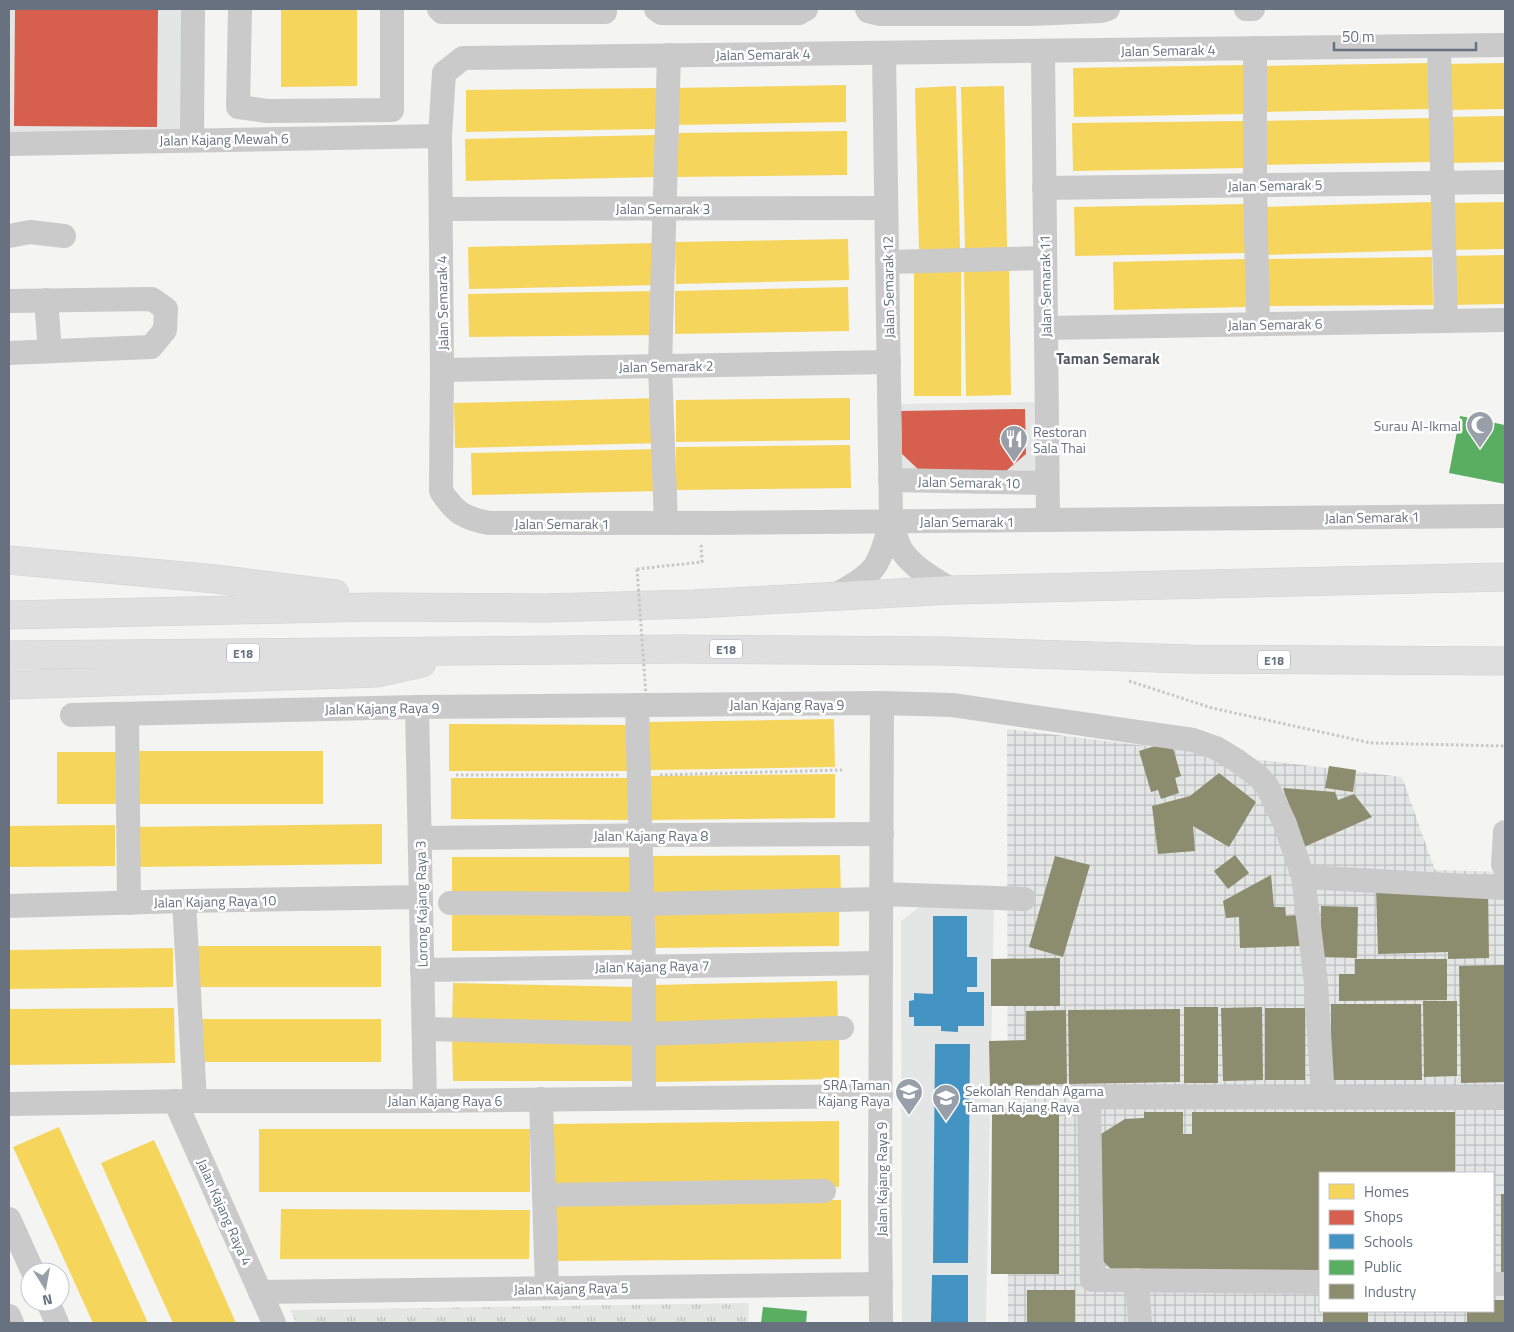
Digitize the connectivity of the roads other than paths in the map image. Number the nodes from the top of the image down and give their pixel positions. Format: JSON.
{"nodes":[{"id":1,"x":193,"y":9,"type":"edge"},
{"id":2,"x":240,"y":9,"type":"edge"},
{"id":3,"x":392,"y":9,"type":"edge"},
{"id":4,"x":439,"y":9,"type":"edge"},
{"id":5,"x":605,"y":9,"type":"edge"},
{"id":6,"x":656,"y":9,"type":"edge"},
{"id":7,"x":806,"y":9,"type":"edge"},
{"id":8,"x":867,"y":9,"type":"edge"},
{"id":9,"x":1108,"y":9,"type":"edge"},
{"id":10,"x":1246,"y":9,"type":"edge"},
{"id":11,"x":1253,"y":9,"type":"edge"},
{"id":12,"x":1505,"y":45,"type":"edge"},
{"id":13,"x":1439,"y":46,"type":"junction"},
{"id":14,"x":1255,"y":48,"type":"junction"},
{"id":15,"x":1043,"y":51,"type":"junction"},
{"id":16,"x":884,"y":53,"type":"junction"},
{"id":17,"x":670,"y":55,"type":"junction"},
{"id":18,"x":440,"y":136,"type":"junction"},
{"id":19,"x":192,"y":139,"type":"junction"},
{"id":20,"x":9,"y":144,"type":"edge"},
{"id":21,"x":1505,"y":182,"type":"edge"},
{"id":22,"x":1443,"y":183,"type":"junction"},
{"id":23,"x":1255,"y":186,"type":"junction"},
{"id":24,"x":1044,"y":188,"type":"junction"},
{"id":25,"x":665,"y":208,"type":"junction"},
{"id":26,"x":886,"y":208,"type":"junction"},
{"id":27,"x":441,"y":209,"type":"junction"},
{"id":28,"x":9,"y":236,"type":"edge"},
{"id":29,"x":64,"y":236,"type":"dead end"},
{"id":30,"x":1045,"y":258,"type":"junction"},
{"id":31,"x":887,"y":262,"type":"junction"},
{"id":32,"x":46,"y":300,"type":"junction"},
{"id":33,"x":9,"y":301,"type":"edge"},
{"id":34,"x":1505,"y":320,"type":"edge"},
{"id":35,"x":1446,"y":321,"type":"junction"},
{"id":36,"x":1258,"y":324,"type":"junction"},
{"id":37,"x":1046,"y":328,"type":"junction"},
{"id":38,"x":50,"y":352,"type":"junction"},
{"id":39,"x":9,"y":353,"type":"edge"},
{"id":40,"x":889,"y":362,"type":"junction"},
{"id":41,"x":660,"y":366,"type":"junction"},
{"id":42,"x":442,"y":370,"type":"junction"},
{"id":43,"x":890,"y":480,"type":"junction"},
{"id":44,"x":1047,"y":482,"type":"junction"},
{"id":45,"x":441,"y":491,"type":"joint"},
{"id":46,"x":1505,"y":516,"type":"edge"},
{"id":47,"x":1048,"y":520,"type":"junction"},
{"id":48,"x":891,"y":521,"type":"junction"},
{"id":49,"x":666,"y":524,"type":"junction"},
{"id":50,"x":9,"y":560,"type":"edge"},
{"id":51,"x":1505,"y":577,"type":"edge"},
{"id":52,"x":952,"y":590,"type":"junction"},
{"id":53,"x":834,"y":596,"type":"junction"},
{"id":54,"x":440,"y":607,"type":"junction"},
{"id":55,"x":9,"y":615,"type":"edge"},
{"id":56,"x":477,"y":651,"type":"junction"},
{"id":57,"x":9,"y":655,"type":"edge"},
{"id":58,"x":1505,"y":661,"type":"edge"},
{"id":59,"x":9,"y":685,"type":"edge"},
{"id":60,"x":641,"y":701,"type":"junction"},
{"id":61,"x":882,"y":703,"type":"junction"},
{"id":62,"x":417,"y":707,"type":"junction"},
{"id":63,"x":127,"y":714,"type":"junction"},
{"id":64,"x":72,"y":715,"type":"dead end"},
{"id":65,"x":1505,"y":832,"type":"edge"},
{"id":66,"x":882,"y":834,"type":"junction"},
{"id":67,"x":640,"y":835,"type":"junction"},
{"id":68,"x":420,"y":838,"type":"junction"},
{"id":69,"x":1505,"y":864,"type":"edge"},
{"id":70,"x":1303,"y":877,"type":"junction"},
{"id":71,"x":1505,"y":888,"type":"edge"},
{"id":72,"x":421,"y":897,"type":"junction"},
{"id":73,"x":881,"y":897,"type":"junction"},
{"id":74,"x":1024,"y":899,"type":"dead end"},
{"id":75,"x":184,"y":901,"type":"junction"},
{"id":76,"x":128,"y":903,"type":"junction"},
{"id":77,"x":450,"y":903,"type":"dead end"},
{"id":78,"x":642,"y":904,"type":"junction"},
{"id":79,"x":9,"y":906,"type":"edge"},
{"id":80,"x":881,"y":962,"type":"junction"},
{"id":81,"x":644,"y":966,"type":"junction"},
{"id":82,"x":422,"y":970,"type":"junction"},
{"id":83,"x":842,"y":1028,"type":"dead end"},
{"id":84,"x":424,"y":1030,"type":"junction"},
{"id":85,"x":644,"y":1034,"type":"junction"},
{"id":86,"x":881,"y":1096,"type":"junction"},
{"id":87,"x":644,"y":1098,"type":"junction"},
{"id":88,"x":1323,"y":1098,"type":"junction"},
{"id":89,"x":1505,"y":1098,"type":"edge"},
{"id":90,"x":541,"y":1100,"type":"junction"},
{"id":91,"x":185,"y":1101,"type":"junction"},
{"id":92,"x":425,"y":1101,"type":"junction"},
{"id":93,"x":9,"y":1104,"type":"edge"},
{"id":94,"x":824,"y":1191,"type":"dead end"},
{"id":95,"x":544,"y":1196,"type":"junction"},
{"id":96,"x":9,"y":1219,"type":"edge"},
{"id":97,"x":29,"y":1262,"type":"edge"},
{"id":98,"x":1137,"y":1280,"type":"junction"},
{"id":99,"x":1319,"y":1282,"type":"edge"},
{"id":100,"x":881,"y":1284,"type":"junction"},
{"id":101,"x":547,"y":1288,"type":"junction"},
{"id":102,"x":260,"y":1292,"type":"junction"},
{"id":103,"x":9,"y":1316,"type":"edge"},
{"id":104,"x":12,"y":1323,"type":"edge"},
{"id":105,"x":274,"y":1323,"type":"edge"},
{"id":106,"x":881,"y":1323,"type":"edge"},
{"id":107,"x":1140,"y":1323,"type":"edge"}],
"edges":[{"from":1,"to":19,"type":"street"},
{"from":2,"to":3,"type":"street"},
{"from":4,"to":5,"type":"street"},
{"from":6,"to":7,"type":"street"},
{"from":8,"to":9,"type":"street"},
{"from":10,"to":11,"type":"street"},
{"from":12,"to":13,"type":"street","name":"Jalan Semarak 4"},
{"from":13,"to":14,"type":"street","name":"Jalan Semarak 4"},
{"from":13,"to":22,"type":"street"},
{"from":14,"to":15,"type":"street","name":"Jalan Semarak 4"},
{"from":14,"to":23,"type":"street"},
{"from":15,"to":16,"type":"street","name":"Jalan Semarak 4"},
{"from":15,"to":24,"type":"street","name":"Jalan Semarak 11"},
{"from":16,"to":17,"type":"street","name":"Jalan Semarak 4"},
{"from":16,"to":26,"type":"street","name":"Jalan Semarak 12"},
{"from":17,"to":18,"type":"street","name":"Jalan Semarak 4"},
{"from":17,"to":25,"type":"street"},
{"from":18,"to":19,"type":"street","name":"Jalan Kajang Mewah 6"},
{"from":18,"to":27,"type":"street","name":"Jalan Semarak 4"},
{"from":19,"to":20,"type":"street","name":"Jalan Kajang Mewah 6"},
{"from":21,"to":22,"type":"street","name":"Jalan Semarak 5"},
{"from":22,"to":23,"type":"street","name":"Jalan Semarak 5"},
{"from":22,"to":35,"type":"street"},
{"from":23,"to":24,"type":"street","name":"Jalan Semarak 5"},
{"from":23,"to":36,"type":"street"},
{"from":24,"to":30,"type":"street","name":"Jalan Semarak 11"},
{"from":25,"to":26,"type":"street","name":"Jalan Semarak 3"},
{"from":25,"to":27,"type":"street","name":"Jalan Semarak 3"},
{"from":25,"to":41,"type":"street"},
{"from":26,"to":31,"type":"street","name":"Jalan Semarak 12"},
{"from":27,"to":42,"type":"street","name":"Jalan Semarak 4"},
{"from":28,"to":29,"type":"street"},
{"from":30,"to":31,"type":"street"},
{"from":30,"to":37,"type":"street","name":"Jalan Semarak 11"},
{"from":31,"to":40,"type":"street","name":"Jalan Semarak 12"},
{"from":32,"to":33,"type":"street"},
{"from":32,"to":38,"type":"street"},
{"from":32,"to":38,"type":"street"},
{"from":34,"to":35,"type":"street","name":"Jalan Semarak 6"},
{"from":35,"to":36,"type":"street","name":"Jalan Semarak 6"},
{"from":36,"to":37,"type":"street","name":"Jalan Semarak 6"},
{"from":37,"to":44,"type":"street","name":"Jalan Semarak 11"},
{"from":38,"to":39,"type":"street"},
{"from":40,"to":41,"type":"street","name":"Jalan Semarak 2"},
{"from":40,"to":43,"type":"street","name":"Jalan Semarak 12"},
{"from":41,"to":42,"type":"street","name":"Jalan Semarak 2"},
{"from":41,"to":49,"type":"street"},
{"from":42,"to":45,"type":"street","name":"Jalan Semarak 4"},
{"from":43,"to":44,"type":"street","name":"Jalan Semarak 10"},
{"from":43,"to":48,"type":"street","name":"Jalan Semarak 12"},
{"from":44,"to":47,"type":"street","name":"Jalan Semarak 11"},
{"from":45,"to":49,"type":"street","name":"Jalan Semarak 1"},
{"from":46,"to":47,"type":"street","name":"Jalan Semarak 1"},
{"from":47,"to":48,"type":"street","name":"Jalan Semarak 1"},
{"from":48,"to":49,"type":"street","name":"Jalan Semarak 1"},
{"from":48,"to":52,"type":"street","name":"Jalan Semarak 12"},
{"from":48,"to":53,"type":"street","name":"Jalan Semarak 12"},
{"from":50,"to":54,"type":"highway"},
{"from":51,"to":52,"type":"highway"},
{"from":52,"to":53,"type":"highway"},
{"from":53,"to":54,"type":"highway"},
{"from":54,"to":55,"type":"highway"},
{"from":56,"to":57,"type":"highway","number":"E18"},
{"from":56,"to":58,"type":"highway","number":"E18"},
{"from":56,"to":59,"type":"highway"},
{"from":60,"to":61,"type":"street","name":"Jalan Kajang Raya 9"},
{"from":60,"to":62,"type":"street","name":"Jalan Kajang Raya 9"},
{"from":60,"to":67,"type":"street"},
{"from":61,"to":66,"type":"street","name":"Jalan Kajang Raya 9"},
{"from":61,"to":70,"type":"street"},
{"from":62,"to":63,"type":"street","name":"Jalan Kajang Raya 9"},
{"from":62,"to":68,"type":"street","name":"Lorong Kajang Raya 3"},
{"from":63,"to":64,"type":"street","name":"Jalan Kajang Raya 9"},
{"from":63,"to":76,"type":"street"},
{"from":65,"to":69,"type":"street"},
{"from":66,"to":67,"type":"street","name":"Jalan Kajang Raya 8"},
{"from":66,"to":73,"type":"street","name":"Jalan Kajang Raya 9"},
{"from":67,"to":68,"type":"street","name":"Jalan Kajang Raya 8"},
{"from":67,"to":78,"type":"street"},
{"from":68,"to":72,"type":"street","name":"Lorong Kajang Raya 3"},
{"from":70,"to":71,"type":"street"},
{"from":70,"to":88,"type":"street"},
{"from":72,"to":75,"type":"street","name":"Jalan Kajang Raya 10"},
{"from":72,"to":82,"type":"street","name":"Lorong Kajang Raya 3"},
{"from":73,"to":74,"type":"street"},
{"from":73,"to":78,"type":"street"},
{"from":73,"to":80,"type":"street","name":"Jalan Kajang Raya 9"},
{"from":75,"to":76,"type":"street","name":"Jalan Kajang Raya 10"},
{"from":75,"to":91,"type":"street"},
{"from":76,"to":79,"type":"street","name":"Jalan Kajang Raya 10"},
{"from":77,"to":78,"type":"street"},
{"from":78,"to":81,"type":"street"},
{"from":80,"to":81,"type":"street","name":"Jalan Kajang Raya 7"},
{"from":80,"to":86,"type":"street","name":"Jalan Kajang Raya 9"},
{"from":81,"to":82,"type":"street","name":"Jalan Kajang Raya 7"},
{"from":81,"to":85,"type":"street"},
{"from":82,"to":84,"type":"street","name":"Lorong Kajang Raya 3"},
{"from":83,"to":85,"type":"street"},
{"from":84,"to":85,"type":"street"},
{"from":84,"to":92,"type":"street","name":"Lorong Kajang Raya 3"},
{"from":85,"to":87,"type":"street"},
{"from":86,"to":87,"type":"street","name":"Jalan Kajang Raya 6"},
{"from":86,"to":100,"type":"street","name":"Jalan Kajang Raya 9"},
{"from":87,"to":90,"type":"street","name":"Jalan Kajang Raya 6"},
{"from":88,"to":89,"type":"street"},
{"from":88,"to":98,"type":"street"},
{"from":90,"to":92,"type":"street","name":"Jalan Kajang Raya 6"},
{"from":90,"to":95,"type":"street"},
{"from":91,"to":92,"type":"street","name":"Jalan Kajang Raya 6"},
{"from":91,"to":93,"type":"street","name":"Jalan Kajang Raya 6"},
{"from":91,"to":102,"type":"street","name":"Jalan Kajang Raya 4"},
{"from":94,"to":95,"type":"street"},
{"from":95,"to":101,"type":"street"},
{"from":96,"to":97,"type":"street"},
{"from":98,"to":99,"type":"street"},
{"from":98,"to":107,"type":"street"},
{"from":100,"to":101,"type":"street","name":"Jalan Kajang Raya 5"},
{"from":100,"to":106,"type":"street","name":"Jalan Kajang Raya 9"},
{"from":101,"to":102,"type":"street","name":"Jalan Kajang Raya 5"},
{"from":102,"to":105,"type":"street","name":"Jalan Kajang Raya 4"},
{"from":103,"to":104,"type":"street"}]}
